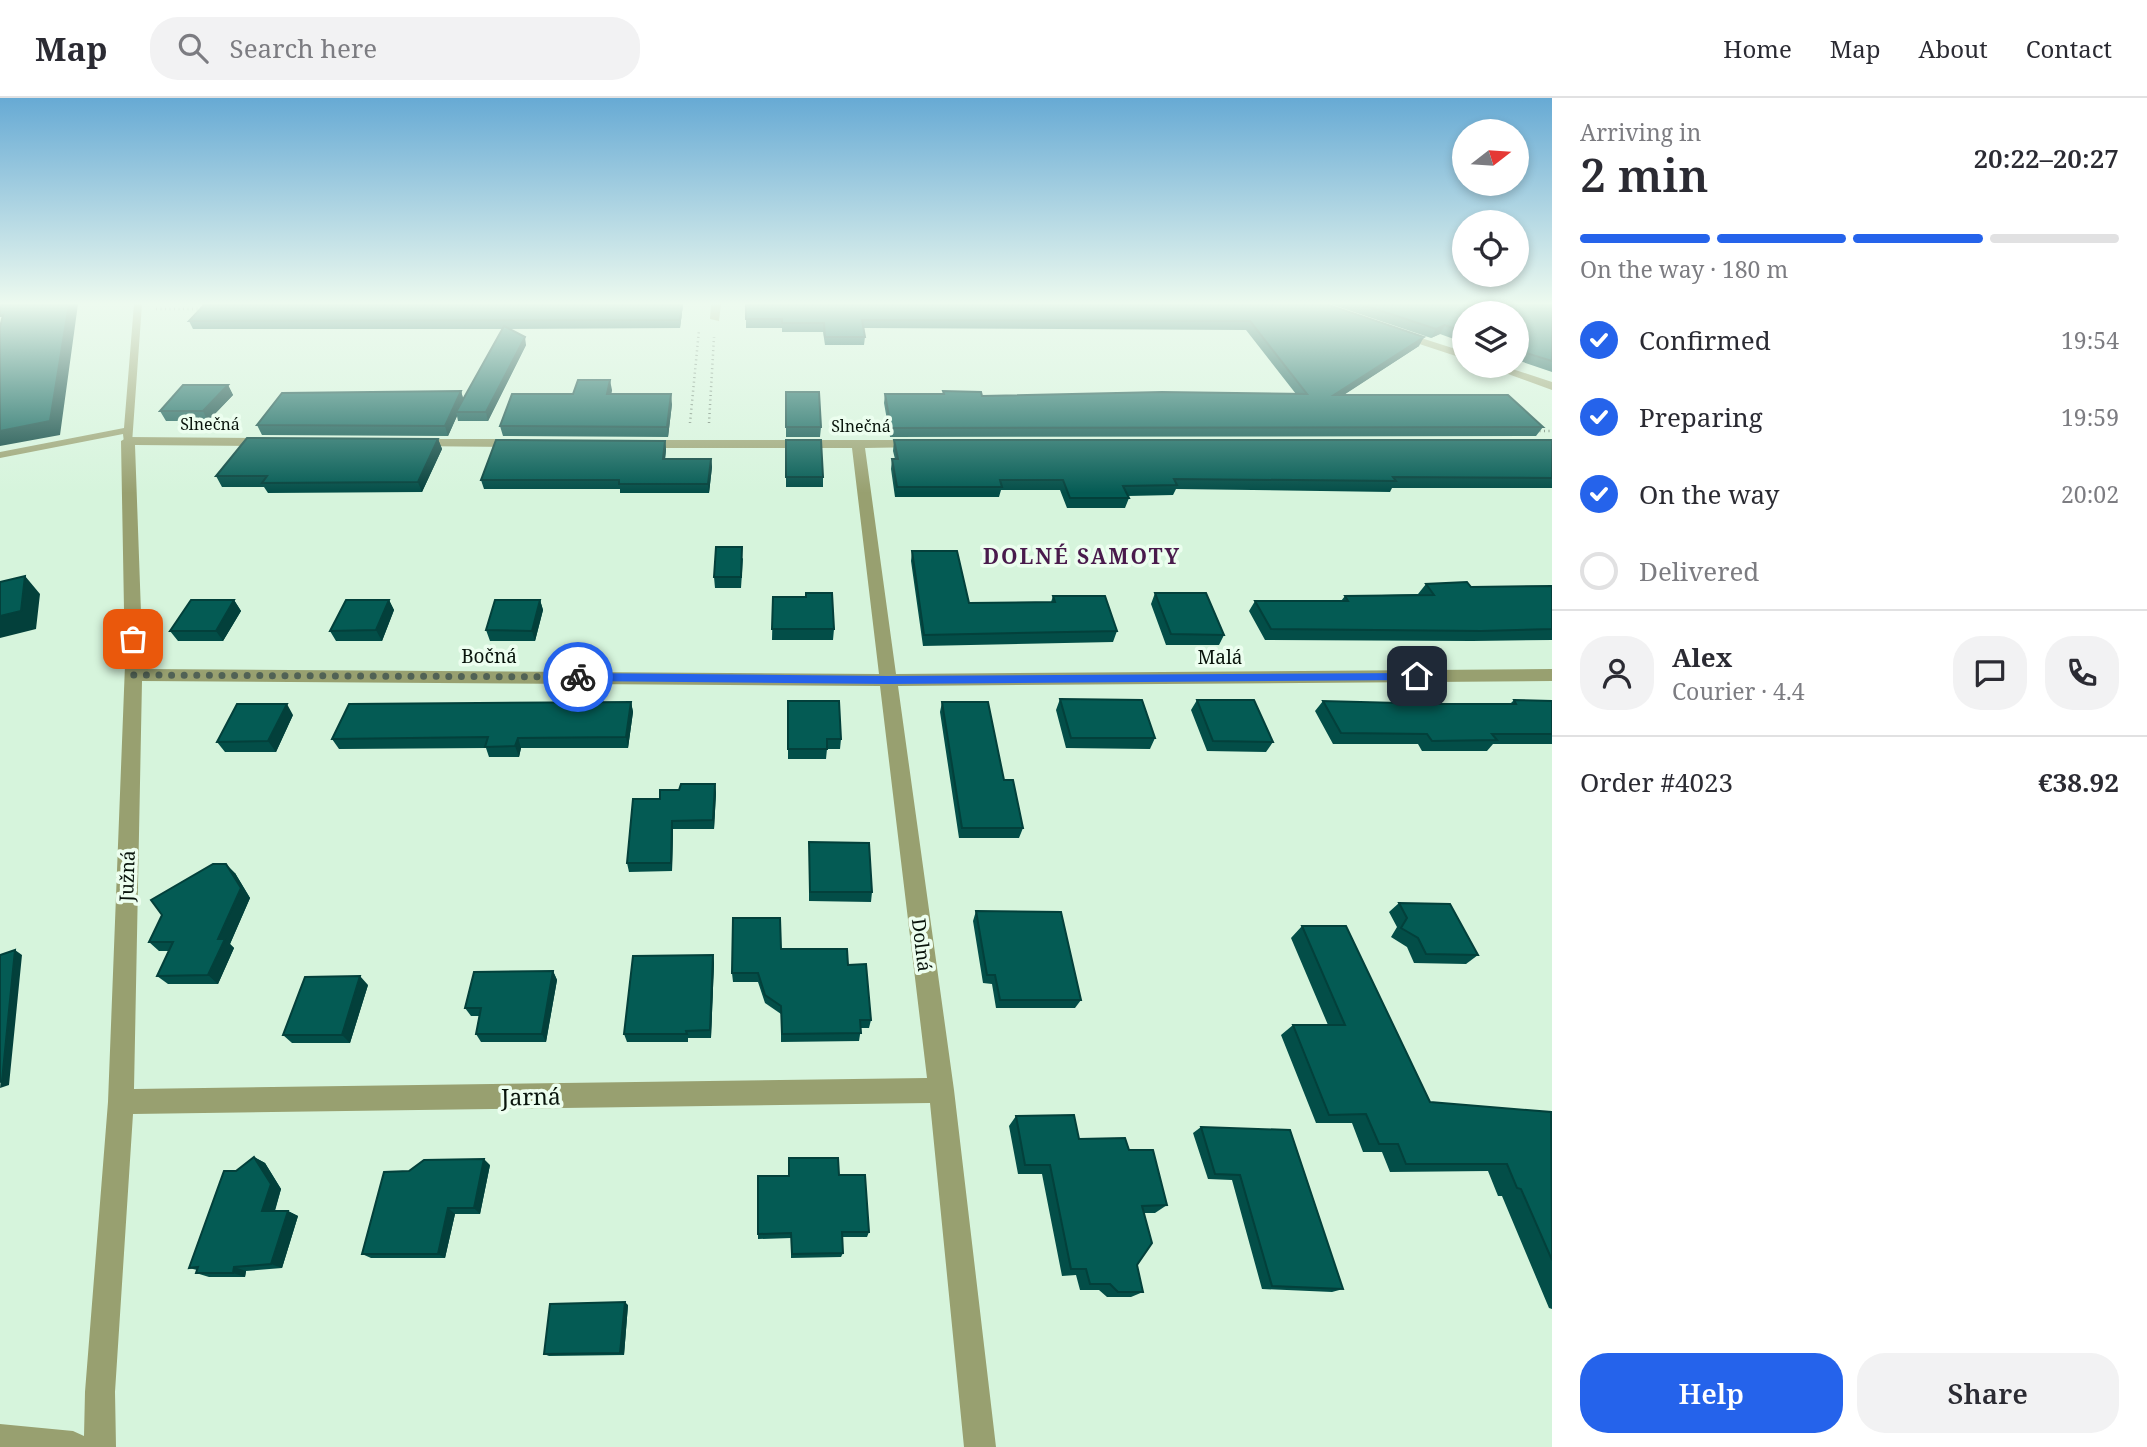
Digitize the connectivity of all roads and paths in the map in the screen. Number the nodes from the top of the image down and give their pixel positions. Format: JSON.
{"nodes":[{"id":1,"x":134,"y":367,"type":"edge"},
{"id":2,"x":696,"y":367,"type":"edge"},
{"id":3,"x":712,"y":367,"type":"edge"},
{"id":4,"x":1528,"y":378,"type":"edge"},
{"id":5,"x":1552,"y":386,"type":"edge"},
{"id":6,"x":689,"y":432,"type":"dead end"},
{"id":7,"x":129,"y":435,"type":"junction"},
{"id":8,"x":280,"y":442,"type":"edge"},
{"id":9,"x":404,"y":443,"type":"edge"},
{"id":10,"x":528,"y":443,"type":"edge"},
{"id":11,"x":625,"y":444,"type":"edge"},
{"id":12,"x":708,"y":444,"type":"junction"},
{"id":13,"x":858,"y":444,"type":"junction"},
{"id":14,"x":931,"y":444,"type":"edge"},
{"id":15,"x":0,"y":455,"type":"edge"},
{"id":16,"x":132,"y":675,"type":"junction"},
{"id":17,"x":1552,"y":675,"type":"edge"},
{"id":18,"x":888,"y":680,"type":"junction"},
{"id":19,"x":941,"y":1090,"type":"junction"},
{"id":20,"x":121,"y":1102,"type":"junction"},
{"id":21,"x":0,"y":1440,"type":"edge"},
{"id":22,"x":73,"y":1447,"type":"edge"},
{"id":23,"x":100,"y":1447,"type":"edge"},
{"id":24,"x":980,"y":1447,"type":"edge"}],
"edges":[{"from":1,"to":7,"type":"lane","name":"Južná"},
{"from":2,"to":6,"type":"path"},
{"from":3,"to":12,"type":"path"},
{"from":4,"to":5,"type":"street"},
{"from":7,"to":8,"type":"street","name":"Slnečná"},
{"from":7,"to":15,"type":"lane"},
{"from":7,"to":16,"type":"street","name":"Južná"},
{"from":9,"to":10,"type":"street"},
{"from":11,"to":12,"type":"street","name":"Slnečná"},
{"from":12,"to":13,"type":"street","name":"Slnečná"},
{"from":13,"to":14,"type":"street","name":"Slnečná"},
{"from":13,"to":18,"type":"street","name":"Dolná"},
{"from":16,"to":18,"type":"street","name":"Bočná"},
{"from":16,"to":20,"type":"street","name":"Južná"},
{"from":17,"to":18,"type":"street","name":"Malá"},
{"from":18,"to":19,"type":"street","name":"Dolná"},
{"from":19,"to":20,"type":"street","name":"Jarná"},
{"from":19,"to":24,"type":"street","name":"Dolná"},
{"from":20,"to":23,"type":"street","name":"Južná"},
{"from":21,"to":22,"type":"street"}]}
